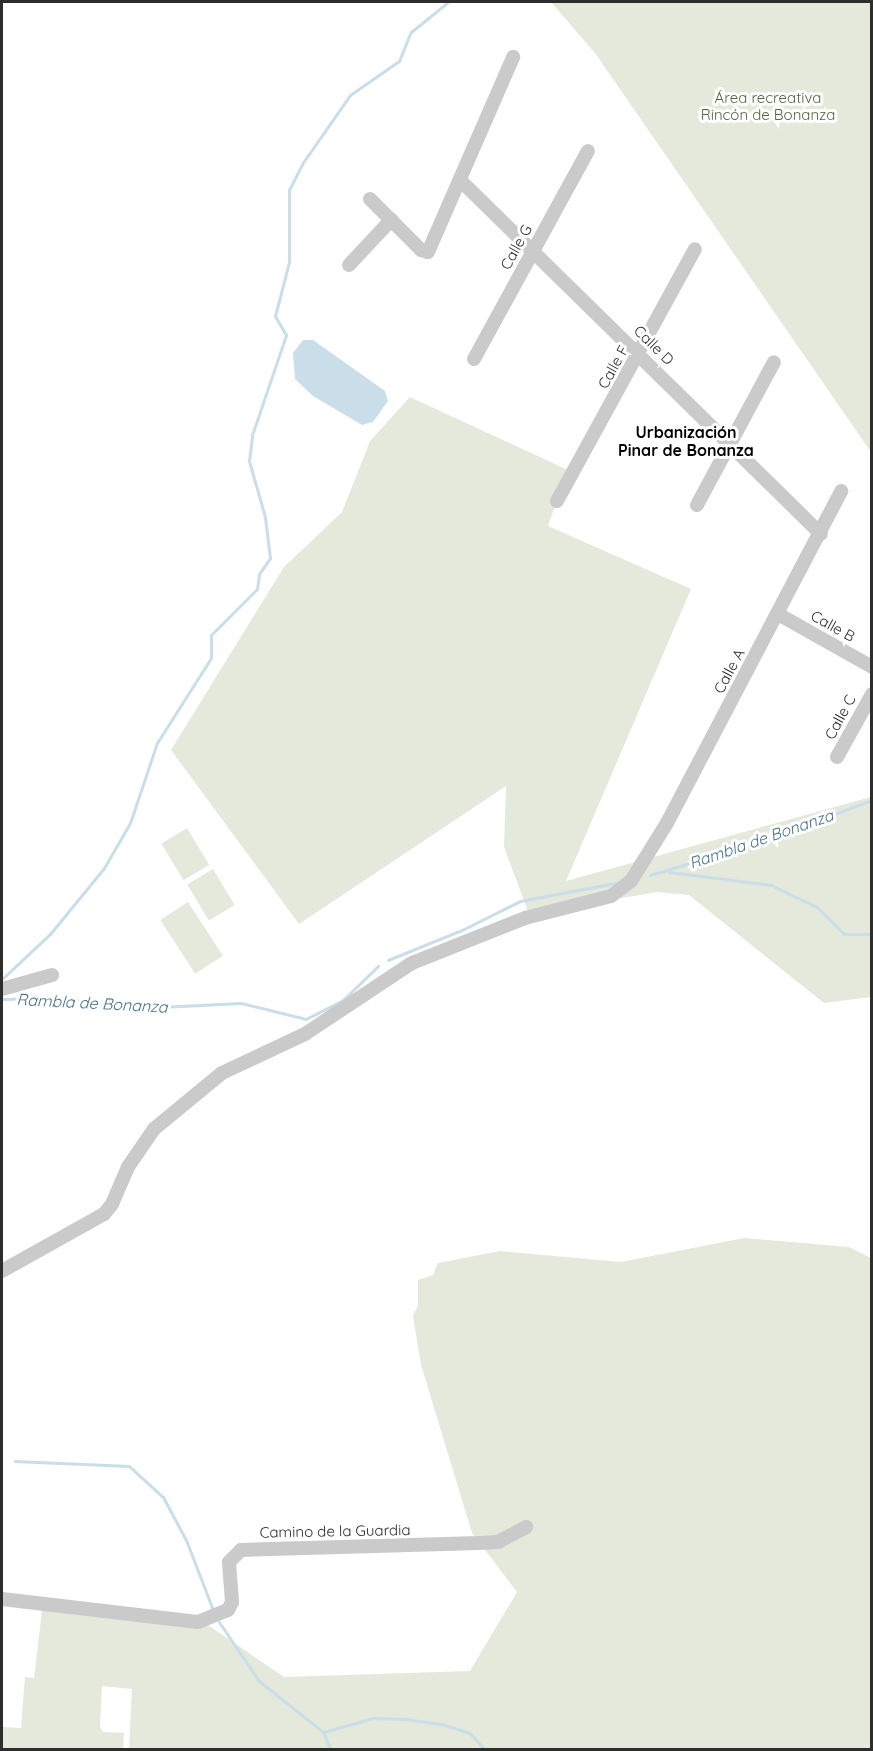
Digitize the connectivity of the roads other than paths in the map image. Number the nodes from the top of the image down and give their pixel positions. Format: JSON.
{"nodes":[{"id":1,"x":513,"y":57,"type":"dead end"},
{"id":2,"x":588,"y":151,"type":"dead end"},
{"id":3,"x":461,"y":181,"type":"junction"},
{"id":4,"x":370,"y":199,"type":"dead end"},
{"id":5,"x":391,"y":220,"type":"junction"},
{"id":6,"x":695,"y":249,"type":"dead end"},
{"id":7,"x":533,"y":250,"type":"junction"},
{"id":8,"x":349,"y":265,"type":"dead end"},
{"id":9,"x":639,"y":354,"type":"junction"},
{"id":10,"x":474,"y":359,"type":"dead end"},
{"id":11,"x":774,"y":362,"type":"dead end"},
{"id":12,"x":730,"y":443,"type":"junction"},
{"id":13,"x":841,"y":491,"type":"dead end"},
{"id":14,"x":557,"y":501,"type":"dead end"},
{"id":15,"x":697,"y":505,"type":"dead end"},
{"id":16,"x":820,"y":534,"type":"junction"},
{"id":17,"x":778,"y":614,"type":"junction"},
{"id":18,"x":872,"y":666,"type":"edge"},
{"id":19,"x":872,"y":693,"type":"edge"},
{"id":20,"x":837,"y":757,"type":"dead end"},
{"id":21,"x":52,"y":975,"type":"dead end"},
{"id":22,"x":2,"y":989,"type":"edge"},
{"id":23,"x":2,"y":1271,"type":"edge"},
{"id":24,"x":526,"y":1527,"type":"dead end"},
{"id":25,"x":2,"y":1599,"type":"edge"}],
"edges":[{"from":1,"to":3,"type":"street"},
{"from":2,"to":7,"type":"street","name":"Calle G"},
{"from":3,"to":5,"type":"street"},
{"from":3,"to":7,"type":"street","name":"Calle D"},
{"from":4,"to":5,"type":"street"},
{"from":5,"to":8,"type":"street"},
{"from":6,"to":9,"type":"street","name":"Calle F"},
{"from":7,"to":9,"type":"street","name":"Calle D"},
{"from":7,"to":10,"type":"street","name":"Calle G"},
{"from":9,"to":12,"type":"street","name":"Calle D"},
{"from":9,"to":14,"type":"street","name":"Calle F"},
{"from":11,"to":12,"type":"street"},
{"from":12,"to":15,"type":"street"},
{"from":12,"to":16,"type":"street","name":"Calle D"},
{"from":13,"to":16,"type":"street","name":"Calle A"},
{"from":16,"to":17,"type":"street","name":"Calle A"},
{"from":17,"to":18,"type":"street","name":"Calle B"},
{"from":17,"to":23,"type":"street","name":"Calle A"},
{"from":19,"to":20,"type":"street","name":"Calle C"},
{"from":21,"to":22,"type":"street"},
{"from":24,"to":25,"type":"street","name":"Camino de la Guardia"}]}
